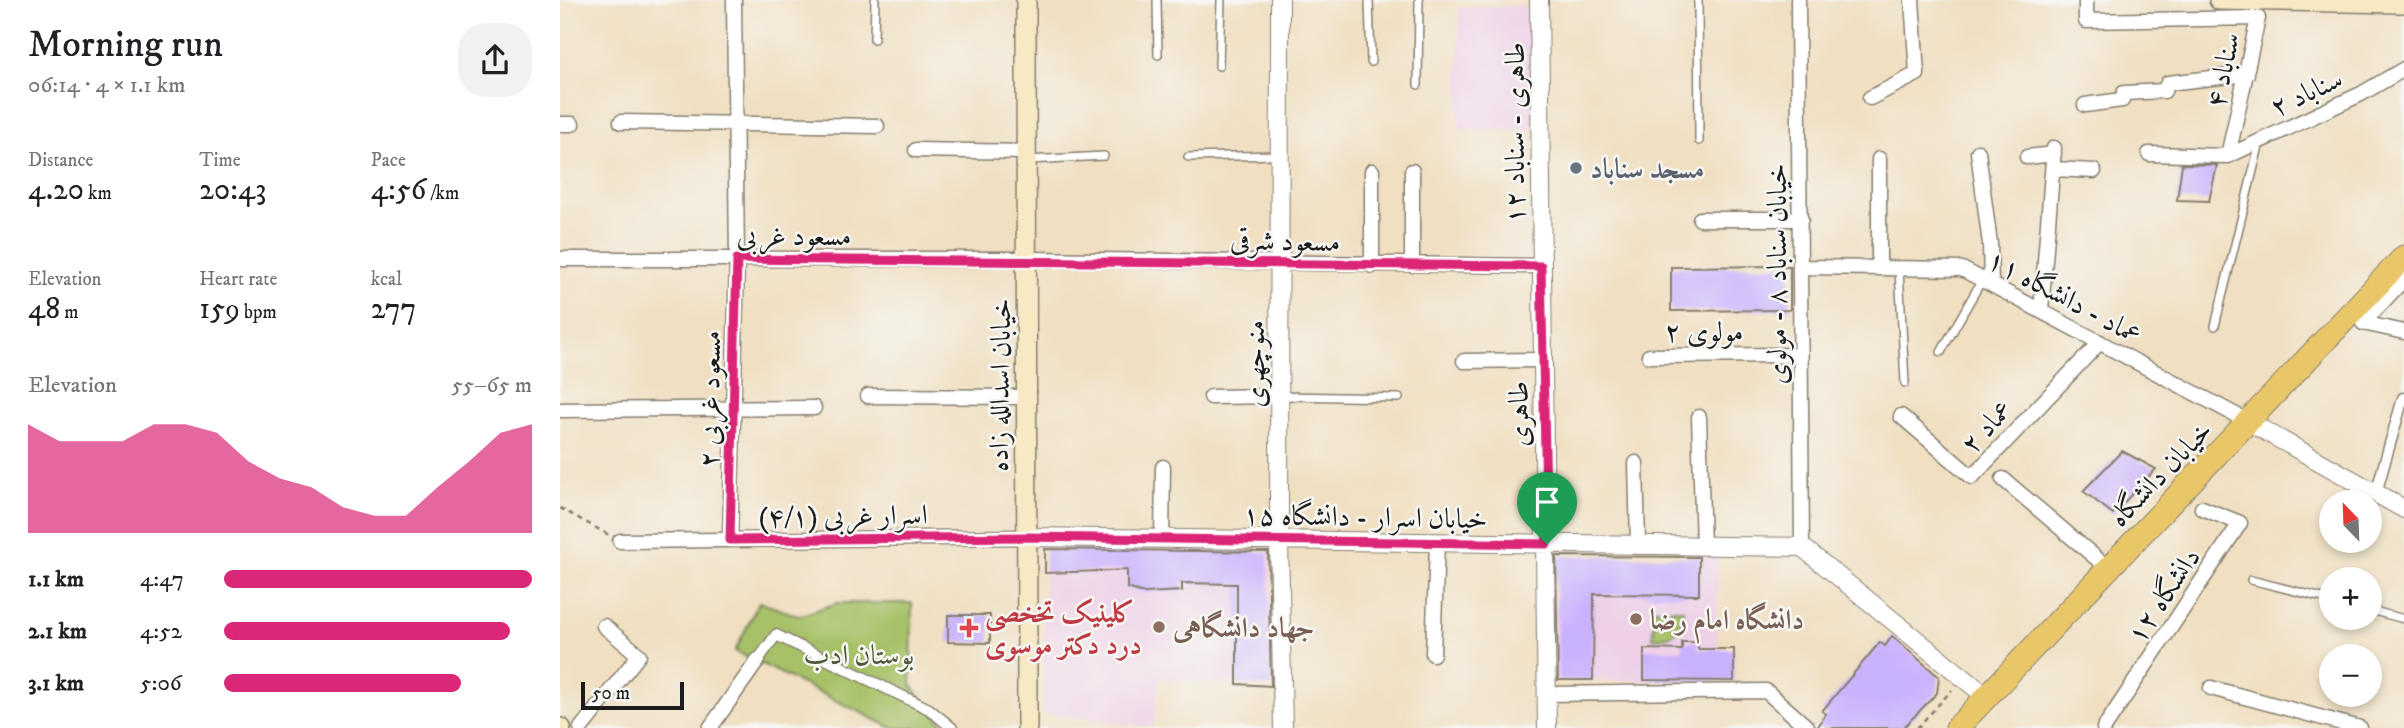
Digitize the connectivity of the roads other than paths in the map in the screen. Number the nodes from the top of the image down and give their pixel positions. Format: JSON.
{"nodes":[{"id":1,"x":734,"y":0,"type":"edge"},
{"id":2,"x":875,"y":0,"type":"edge"},
{"id":3,"x":1011,"y":0,"type":"edge"},
{"id":4,"x":1026,"y":0,"type":"edge"},
{"id":5,"x":1157,"y":0,"type":"edge"},
{"id":6,"x":1221,"y":0,"type":"edge"},
{"id":7,"x":1280,"y":0,"type":"edge"},
{"id":8,"x":1369,"y":0,"type":"edge"},
{"id":9,"x":1419,"y":0,"type":"edge"},
{"id":10,"x":1539,"y":0,"type":"edge"},
{"id":11,"x":1698,"y":0,"type":"edge"},
{"id":12,"x":1798,"y":0,"type":"edge"},
{"id":13,"x":1912,"y":0,"type":"edge"},
{"id":14,"x":2086,"y":0,"type":"edge"},
{"id":15,"x":2219,"y":0,"type":"edge"},
{"id":16,"x":2312,"y":1,"type":"edge"},
{"id":17,"x":2374,"y":1,"type":"edge"},
{"id":18,"x":2404,"y":4,"type":"edge"},
{"id":19,"x":874,"y":39,"type":"dead end"},
{"id":20,"x":1027,"y":53,"type":"junction"},
{"id":21,"x":1158,"y":55,"type":"dead end"},
{"id":22,"x":1371,"y":62,"type":"dead end"},
{"id":23,"x":1219,"y":66,"type":"dead end"},
{"id":24,"x":2404,"y":69,"type":"edge"},
{"id":25,"x":2247,"y":74,"type":"junction"},
{"id":26,"x":1418,"y":85,"type":"dead end"},
{"id":27,"x":1870,"y":98,"type":"dead end"},
{"id":28,"x":2085,"y":105,"type":"dead end"},
{"id":29,"x":621,"y":122,"type":"dead end"},
{"id":30,"x":735,"y":125,"type":"junction"},
{"id":31,"x":877,"y":126,"type":"dead end"},
{"id":32,"x":1699,"y":141,"type":"dead end"},
{"id":33,"x":2260,"y":141,"type":"junction"},
{"id":34,"x":916,"y":150,"type":"dead end"},
{"id":35,"x":1978,"y":152,"type":"dead end"},
{"id":36,"x":1280,"y":155,"type":"junction"},
{"id":37,"x":2149,"y":155,"type":"dead end"},
{"id":38,"x":1027,"y":156,"type":"junction"},
{"id":39,"x":1104,"y":156,"type":"dead end"},
{"id":40,"x":2228,"y":156,"type":"junction"},
{"id":41,"x":1188,"y":157,"type":"dead end"},
{"id":42,"x":2027,"y":157,"type":"dead end"},
{"id":43,"x":2054,"y":157,"type":"junction"},
{"id":44,"x":1879,"y":159,"type":"dead end"},
{"id":45,"x":1372,"y":171,"type":"dead end"},
{"id":46,"x":1412,"y":171,"type":"dead end"},
{"id":47,"x":2094,"y":171,"type":"dead end"},
{"id":48,"x":1700,"y":219,"type":"dead end"},
{"id":49,"x":1801,"y":219,"type":"junction"},
{"id":50,"x":2404,"y":257,"type":"edge"},
{"id":51,"x":560,"y":259,"type":"edge"},
{"id":52,"x":737,"y":259,"type":"junction"},
{"id":53,"x":1028,"y":259,"type":"junction"},
{"id":54,"x":1281,"y":265,"type":"junction"},
{"id":55,"x":1372,"y":265,"type":"junction"},
{"id":56,"x":1412,"y":265,"type":"junction"},
{"id":57,"x":1541,"y":266,"type":"junction"},
{"id":58,"x":1801,"y":267,"type":"junction"},
{"id":59,"x":1879,"y":268,"type":"junction"},
{"id":60,"x":1899,"y":268,"type":"junction"},
{"id":61,"x":2404,"y":279,"type":"edge"},
{"id":62,"x":1987,"y":282,"type":"junction"},
{"id":63,"x":2040,"y":310,"type":"junction"},
{"id":64,"x":2215,"y":326,"type":"dead end"},
{"id":65,"x":2404,"y":332,"type":"edge"},
{"id":66,"x":2100,"y":342,"type":"junction"},
{"id":67,"x":1941,"y":352,"type":"dead end"},
{"id":68,"x":1800,"y":355,"type":"junction"},
{"id":69,"x":1649,"y":356,"type":"dead end"},
{"id":70,"x":1543,"y":360,"type":"junction"},
{"id":71,"x":1464,"y":361,"type":"dead end"},
{"id":72,"x":1905,"y":383,"type":"dead end"},
{"id":73,"x":868,"y":396,"type":"dead end"},
{"id":74,"x":1280,"y":396,"type":"junction"},
{"id":75,"x":1026,"y":397,"type":"junction"},
{"id":76,"x":1212,"y":397,"type":"dead end"},
{"id":77,"x":1399,"y":398,"type":"dead end"},
{"id":78,"x":2403,"y":398,"type":"edge"},
{"id":79,"x":734,"y":407,"type":"junction"},
{"id":80,"x":814,"y":408,"type":"dead end"},
{"id":81,"x":560,"y":410,"type":"edge"},
{"id":82,"x":1901,"y":416,"type":"dead end"},
{"id":83,"x":1699,"y":417,"type":"dead end"},
{"id":84,"x":2249,"y":422,"type":"junction"},
{"id":85,"x":1636,"y":463,"type":"dead end"},
{"id":86,"x":1163,"y":467,"type":"dead end"},
{"id":87,"x":2003,"y":479,"type":"dead end"},
{"id":88,"x":2371,"y":490,"type":"edge"},
{"id":89,"x":2377,"y":490,"type":"edge"},
{"id":90,"x":2382,"y":496,"type":"edge"},
{"id":91,"x":2202,"y":508,"type":"dead end"},
{"id":92,"x":2404,"y":509,"type":"edge"},
{"id":93,"x":1025,"y":537,"type":"junction"},
{"id":94,"x":730,"y":540,"type":"junction"},
{"id":95,"x":1162,"y":540,"type":"junction"},
{"id":96,"x":620,"y":541,"type":"road end"},
{"id":97,"x":1279,"y":541,"type":"junction"},
{"id":98,"x":1437,"y":543,"type":"junction"},
{"id":99,"x":1547,"y":544,"type":"junction"},
{"id":100,"x":1638,"y":544,"type":"junction"},
{"id":101,"x":1703,"y":545,"type":"junction"},
{"id":102,"x":1802,"y":547,"type":"junction"},
{"id":103,"x":2109,"y":569,"type":"junction"},
{"id":104,"x":2250,"y":580,"type":"dead end"},
{"id":105,"x":2319,"y":597,"type":"edge"},
{"id":106,"x":2382,"y":613,"type":"edge"},
{"id":107,"x":2404,"y":619,"type":"edge"},
{"id":108,"x":604,"y":626,"type":"dead end"},
{"id":109,"x":1433,"y":654,"type":"dead end"},
{"id":110,"x":758,"y":660,"type":"joint"},
{"id":111,"x":2211,"y":688,"type":"dead end"},
{"id":112,"x":1547,"y":694,"type":"junction"},
{"id":113,"x":1987,"y":697,"type":"junction"},
{"id":114,"x":581,"y":728,"type":"edge"},
{"id":115,"x":710,"y":728,"type":"edge"},
{"id":116,"x":952,"y":728,"type":"edge"},
{"id":117,"x":1027,"y":728,"type":"edge"},
{"id":118,"x":1283,"y":728,"type":"edge"},
{"id":119,"x":1547,"y":728,"type":"edge"},
{"id":120,"x":1808,"y":728,"type":"edge"},
{"id":121,"x":1957,"y":728,"type":"edge"},
{"id":122,"x":2104,"y":728,"type":"edge"},
{"id":123,"x":2360,"y":728,"type":"edge"}],
"edges":[{"from":1,"to":30,"type":"street","name":"مسعود غربی ۲"},
{"from":2,"to":19,"type":"lane"},
{"from":3,"to":20,"type":"main road"},
{"from":4,"to":20,"type":"main road","name":"خیابان اسدالله زاده"},
{"from":5,"to":21,"type":"lane"},
{"from":6,"to":23,"type":"lane"},
{"from":7,"to":36,"type":"street","name":"منوچهری"},
{"from":8,"to":22,"type":"lane"},
{"from":9,"to":26,"type":"lane"},
{"from":10,"to":57,"type":"street","name":"طاهری - سناباد ۱۲"},
{"from":11,"to":32,"type":"lane"},
{"from":12,"to":49,"type":"street","name":"خیابان سناباد ۸ - مولوی"},
{"from":13,"to":27,"type":"street"},
{"from":14,"to":25,"type":"street","name":"سناباد ۴"},
{"from":15,"to":16,"type":"main road"},
{"from":16,"to":17,"type":"main road"},
{"from":17,"to":18,"type":"main road"},
{"from":20,"to":38,"type":"main road","name":"خیابان اسدالله زاده"},
{"from":24,"to":33,"type":"street","name":"سناباد ۲"},
{"from":25,"to":28,"type":"street"},
{"from":25,"to":40,"type":"street","name":"سناباد ۴"},
{"from":29,"to":30,"type":"street"},
{"from":30,"to":31,"type":"street"},
{"from":30,"to":52,"type":"street","name":"مسعود غربی ۲"},
{"from":33,"to":40,"type":"street","name":"سناباد ۲"},
{"from":33,"to":64,"type":"lane"},
{"from":34,"to":38,"type":"street"},
{"from":35,"to":62,"type":"street"},
{"from":36,"to":41,"type":"lane"},
{"from":36,"to":54,"type":"street","name":"منوچهری"},
{"from":37,"to":40,"type":"street"},
{"from":38,"to":39,"type":"lane"},
{"from":38,"to":53,"type":"main road","name":"خیابان اسدالله زاده"},
{"from":42,"to":43,"type":"street"},
{"from":43,"to":47,"type":"street"},
{"from":43,"to":63,"type":"street"},
{"from":44,"to":59,"type":"street"},
{"from":45,"to":55,"type":"street"},
{"from":46,"to":56,"type":"street"},
{"from":48,"to":49,"type":"street"},
{"from":49,"to":58,"type":"street","name":"خیابان سناباد ۸ - مولوی"},
{"from":50,"to":84,"type":"main road","name":"خیابان دانشگاه"},
{"from":51,"to":52,"type":"street","name":"مسعود غربی"},
{"from":52,"to":53,"type":"street","name":"مسعود غربی"},
{"from":52,"to":79,"type":"street","name":"مسعود غربی ۲"},
{"from":53,"to":54,"type":"street","name":"مسعود شرقی"},
{"from":53,"to":75,"type":"main road","name":"خیابان اسدالله زاده"},
{"from":54,"to":55,"type":"street","name":"مسعود شرقی"},
{"from":54,"to":74,"type":"street","name":"منوچهری"},
{"from":55,"to":56,"type":"street","name":"مسعود شرقی"},
{"from":56,"to":57,"type":"street","name":"مسعود شرقی"},
{"from":57,"to":70,"type":"street","name":"طاهری"},
{"from":58,"to":59,"type":"street","name":"عماد - دانشگاه ۱۱"},
{"from":58,"to":68,"type":"street","name":"خیابان سناباد ۸ - مولوی"},
{"from":59,"to":60,"type":"street","name":"عماد - دانشگاه ۱۱"},
{"from":60,"to":62,"type":"street","name":"عماد - دانشگاه ۱۱"},
{"from":60,"to":72,"type":"lane"},
{"from":61,"to":65,"type":"street"},
{"from":62,"to":63,"type":"street","name":"عماد - دانشگاه ۱۱"},
{"from":62,"to":67,"type":"lane"},
{"from":63,"to":66,"type":"street","name":"عماد - دانشگاه ۱۱"},
{"from":66,"to":82,"type":"street","name":"عماد ۲"},
{"from":66,"to":84,"type":"street","name":"عماد - دانشگاه ۱۱"},
{"from":68,"to":69,"type":"street","name":"مولوی ۲"},
{"from":68,"to":102,"type":"street","name":"خیابان سناباد ۸ - مولوی"},
{"from":70,"to":71,"type":"street"},
{"from":70,"to":99,"type":"street","name":"طاهری"},
{"from":73,"to":75,"type":"street"},
{"from":74,"to":76,"type":"street"},
{"from":74,"to":77,"type":"lane"},
{"from":74,"to":97,"type":"street","name":"منوچهری"},
{"from":75,"to":93,"type":"main road","name":"خیابان اسدالله زاده"},
{"from":78,"to":89,"type":"street"},
{"from":79,"to":80,"type":"street"},
{"from":79,"to":81,"type":"street"},
{"from":79,"to":94,"type":"street","name":"مسعود غربی ۲"},
{"from":83,"to":101,"type":"street"},
{"from":84,"to":88,"type":"street"},
{"from":84,"to":103,"type":"main road","name":"خیابان دانشگاه"},
{"from":85,"to":100,"type":"street"},
{"from":86,"to":95,"type":"street"},
{"from":87,"to":103,"type":"street"},
{"from":90,"to":92,"type":"street"},
{"from":91,"to":122,"type":"street","name":"دانشگاه ۱۲"},
{"from":93,"to":94,"type":"street","name":"اسرار غربی (۴/۱)"},
{"from":93,"to":95,"type":"street","name":"خیابان اسرار - دانشگاه ۱۵"},
{"from":93,"to":117,"type":"main road","name":"خیابان اسدالله زاده"},
{"from":94,"to":96,"type":"street","name":"اسرار غربی (۴/۱)"},
{"from":95,"to":97,"type":"street","name":"خیابان اسرار - دانشگاه ۱۵"},
{"from":97,"to":98,"type":"street","name":"خیابان اسرار - دانشگاه ۱۵"},
{"from":97,"to":118,"type":"street","name":"منوچهری"},
{"from":98,"to":99,"type":"street","name":"خیابان اسرار - دانشگاه ۱۵"},
{"from":98,"to":109,"type":"street"},
{"from":99,"to":100,"type":"street","name":"خیابان اسرار - دانشگاه ۱۵"},
{"from":99,"to":112,"type":"street","name":"طاهری"},
{"from":100,"to":101,"type":"street","name":"خیابان اسرار - دانشگاه ۱۵"},
{"from":101,"to":102,"type":"street","name":"خیابان اسرار - دانشگاه ۱۵"},
{"from":102,"to":113,"type":"street"},
{"from":103,"to":113,"type":"main road","name":"خیابان دانشگاه"},
{"from":104,"to":105,"type":"lane"},
{"from":106,"to":107,"type":"lane"},
{"from":108,"to":114,"type":"street"},
{"from":110,"to":115,"type":"street"},
{"from":110,"to":116,"type":"street"},
{"from":111,"to":123,"type":"street"},
{"from":112,"to":119,"type":"street","name":"طاهری"},
{"from":112,"to":120,"type":"street"},
{"from":113,"to":121,"type":"main road","name":"خیابان دانشگاه"}]}
